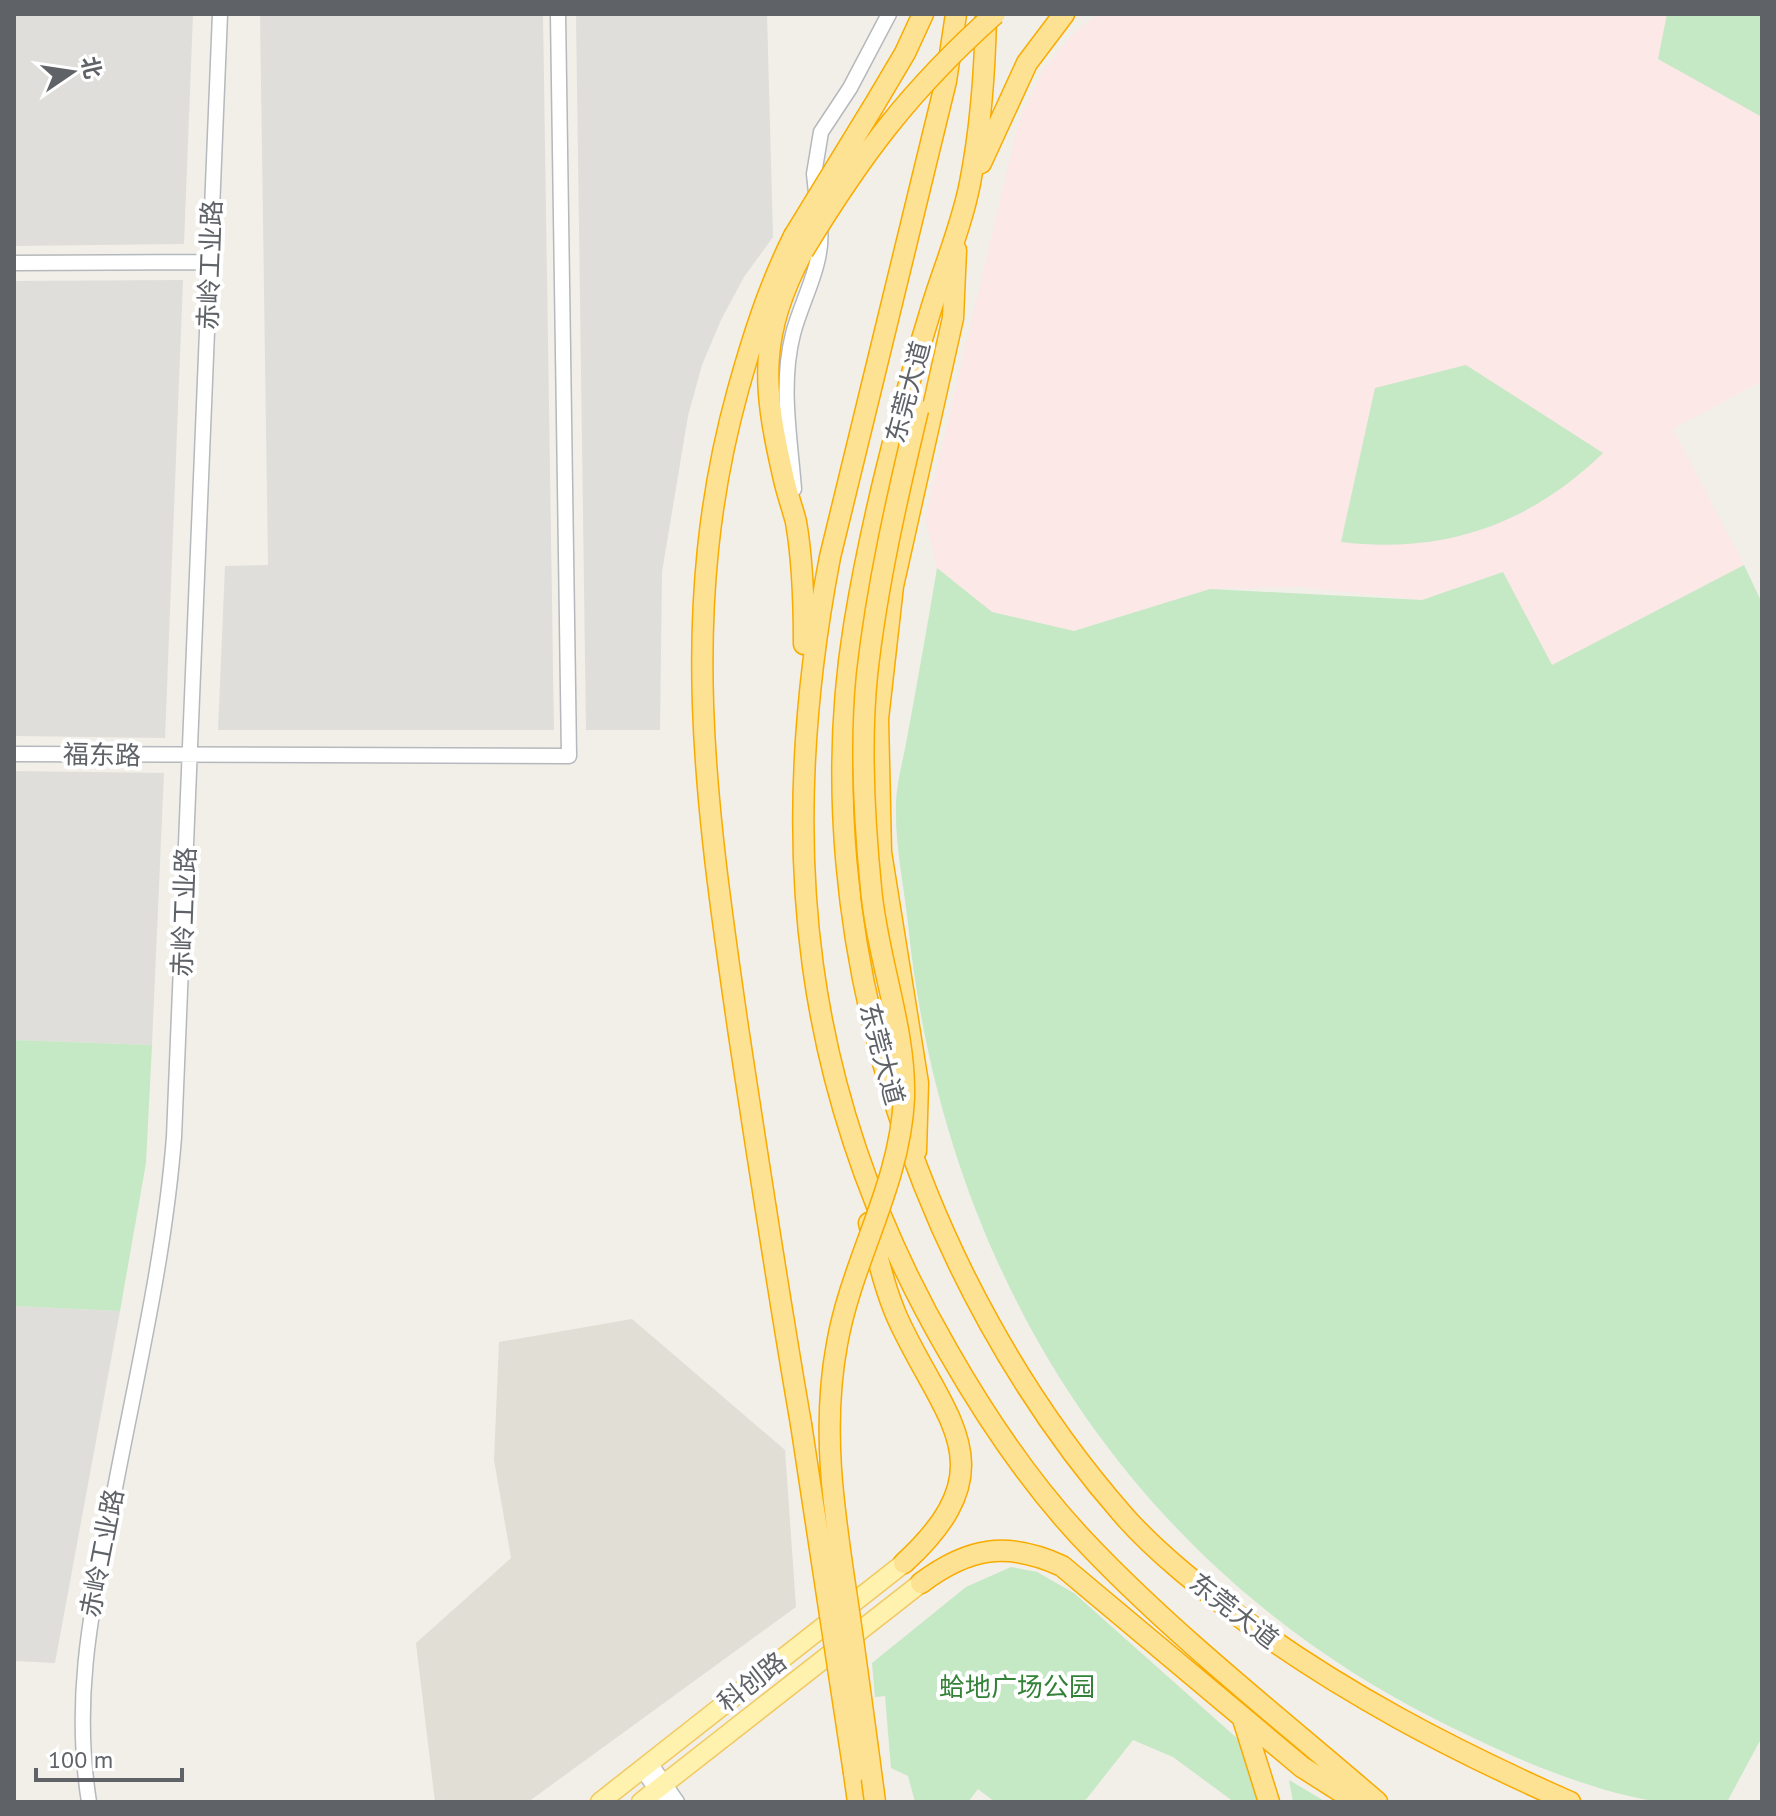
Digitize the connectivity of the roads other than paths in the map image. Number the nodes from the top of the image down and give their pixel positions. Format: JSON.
{"nodes":[{"id":1,"x":220,"y":14,"type":"edge"},
{"id":2,"x":558,"y":14,"type":"edge"},
{"id":3,"x":889,"y":14,"type":"edge"},
{"id":4,"x":923,"y":14,"type":"edge"},
{"id":5,"x":956,"y":14,"type":"edge"},
{"id":6,"x":986,"y":14,"type":"edge"},
{"id":7,"x":995,"y":14,"type":"edge"},
{"id":8,"x":1064,"y":14,"type":"edge"},
{"id":9,"x":962,"y":215,"type":"junction"},
{"id":10,"x":956,"y":236,"type":"junction"},
{"id":11,"x":798,"y":244,"type":"junction"},
{"id":12,"x":210,"y":262,"type":"junction"},
{"id":13,"x":14,"y":263,"type":"edge"},
{"id":14,"x":778,"y":306,"type":"junction"},
{"id":15,"x":742,"y":376,"type":"junction"},
{"id":16,"x":796,"y":524,"type":"junction"},
{"id":17,"x":804,"y":736,"type":"junction"},
{"id":18,"x":14,"y":754,"type":"edge"},
{"id":19,"x":191,"y":756,"type":"junction"},
{"id":20,"x":859,"y":1164,"type":"junction"},
{"id":21,"x":916,"y":1167,"type":"junction"},
{"id":22,"x":904,"y":1563,"type":"joint"},
{"id":23,"x":921,"y":1583,"type":"joint"},
{"id":24,"x":1243,"y":1719,"type":"junction"},
{"id":25,"x":646,"y":1766,"type":"junction"},
{"id":26,"x":662,"y":1792,"type":"edge"},
{"id":27,"x":89,"y":1802,"type":"edge"},
{"id":28,"x":600,"y":1802,"type":"edge"},
{"id":29,"x":641,"y":1802,"type":"edge"},
{"id":30,"x":677,"y":1802,"type":"edge"},
{"id":31,"x":858,"y":1802,"type":"edge"},
{"id":32,"x":875,"y":1802,"type":"edge"},
{"id":33,"x":1269,"y":1802,"type":"edge"},
{"id":34,"x":1357,"y":1802,"type":"edge"},
{"id":35,"x":1377,"y":1802,"type":"edge"},
{"id":36,"x":1570,"y":1802,"type":"edge"}],
"edges":[{"from":1,"to":12,"type":"street","name":"赤岭工业路"},
{"from":2,"to":19,"type":"street","name":"福东路"},
{"from":3,"to":16,"type":"street"},
{"from":4,"to":11,"type":"highway","bridge":true},
{"from":5,"to":17,"type":"highway","name":"东莞大道"},
{"from":6,"to":9,"type":"highway","name":"东莞大道"},
{"from":7,"to":11,"type":"highway","bridge":true},
{"from":8,"to":9,"type":"highway"},
{"from":9,"to":10,"type":"highway","name":"东莞大道"},
{"from":10,"to":21,"type":"highway"},
{"from":10,"to":21,"type":"highway","name":"东莞大道"},
{"from":10,"to":32,"type":"highway","bridge":true},
{"from":11,"to":14,"type":"highway"},
{"from":11,"to":15,"type":"highway"},
{"from":12,"to":13,"type":"street"},
{"from":12,"to":19,"type":"street","name":"赤岭工业路"},
{"from":14,"to":15,"type":"highway"},
{"from":14,"to":16,"type":"highway"},
{"from":15,"to":31,"type":"highway","bridge":true},
{"from":16,"to":17,"type":"highway"},
{"from":17,"to":20,"type":"highway","name":"东莞大道"},
{"from":18,"to":19,"type":"street","name":"福东路"},
{"from":19,"to":27,"type":"street","name":"赤岭工业路"},
{"from":20,"to":22,"type":"highway"},
{"from":20,"to":35,"type":"highway","name":"东莞大道"},
{"from":21,"to":36,"type":"highway","name":"东莞大道"},
{"from":22,"to":25,"type":"main road","name":"科创路"},
{"from":23,"to":24,"type":"highway"},
{"from":23,"to":26,"type":"main road","name":"科创路"},
{"from":24,"to":33,"type":"highway"},
{"from":24,"to":34,"type":"highway"},
{"from":25,"to":26,"type":"street"},
{"from":25,"to":28,"type":"main road","name":"科创路"},
{"from":26,"to":29,"type":"main road","name":"科创路"},
{"from":26,"to":30,"type":"street"}]}
